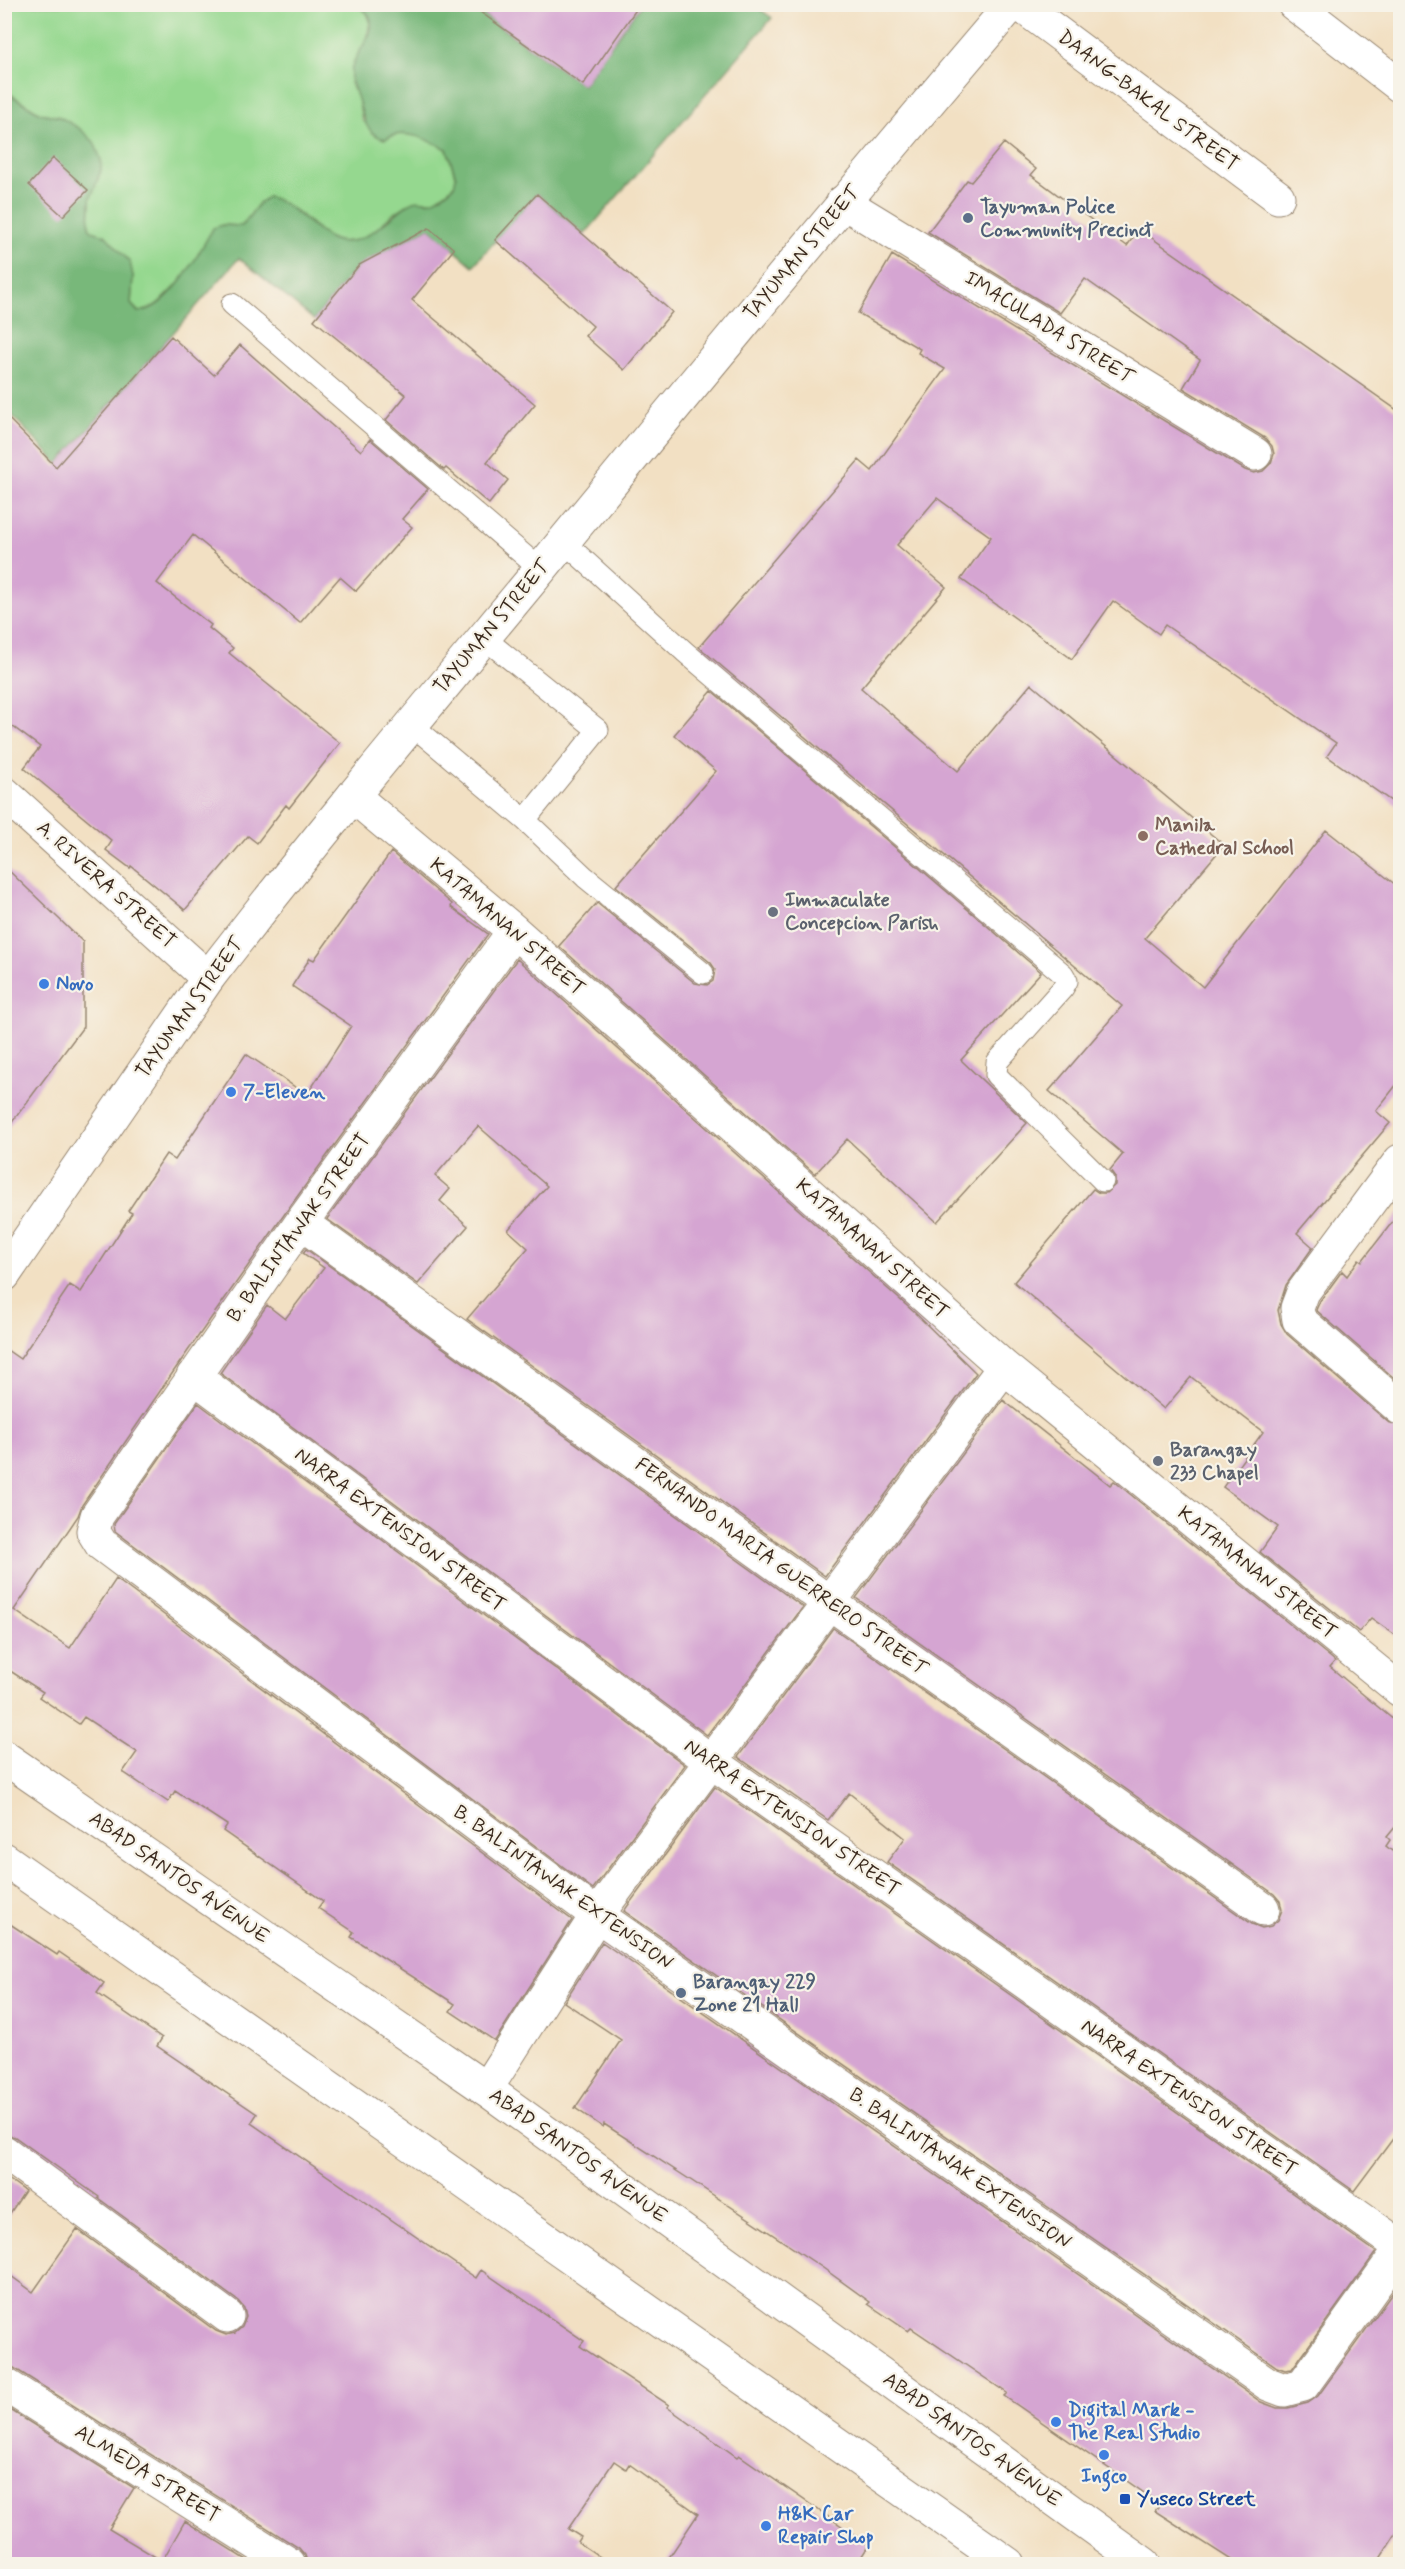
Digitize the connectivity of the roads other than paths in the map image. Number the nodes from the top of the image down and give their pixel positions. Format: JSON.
{"nodes":[{"id":1,"x":1012,"y":4,"type":"edge"},
{"id":2,"x":1019,"y":4,"type":"edge"},
{"id":3,"x":1294,"y":4,"type":"edge"},
{"id":4,"x":1401,"y":86,"type":"edge"},
{"id":5,"x":1278,"y":197,"type":"dead end"},
{"id":6,"x":843,"y":202,"type":"junction"},
{"id":7,"x":232,"y":304,"type":"dead end"},
{"id":8,"x":1255,"y":454,"type":"dead end"},
{"id":9,"x":564,"y":541,"type":"junction"},
{"id":10,"x":540,"y":569,"type":"junction"},
{"id":11,"x":484,"y":638,"type":"junction"},
{"id":12,"x":412,"y":725,"type":"junction"},
{"id":13,"x":4,"y":793,"type":"edge"},
{"id":14,"x":353,"y":796,"type":"junction"},
{"id":15,"x":525,"y":820,"type":"junction"},
{"id":16,"x":514,"y":931,"type":"junction"},
{"id":17,"x":703,"y":973,"type":"dead end"},
{"id":18,"x":208,"y":978,"type":"junction"},
{"id":19,"x":1401,"y":1161,"type":"edge"},
{"id":20,"x":1103,"y":1181,"type":"dead end"},
{"id":21,"x":301,"y":1223,"type":"junction"},
{"id":22,"x":4,"y":1275,"type":"edge"},
{"id":23,"x":1004,"y":1367,"type":"junction"},
{"id":24,"x":193,"y":1376,"type":"junction"},
{"id":25,"x":1401,"y":1408,"type":"edge"},
{"id":26,"x":93,"y":1531,"type":"joint"},
{"id":27,"x":830,"y":1603,"type":"junction"},
{"id":28,"x":1401,"y":1690,"type":"edge"},
{"id":29,"x":4,"y":1757,"type":"edge"},
{"id":30,"x":712,"y":1762,"type":"junction"},
{"id":31,"x":4,"y":1859,"type":"edge"},
{"id":32,"x":1263,"y":1909,"type":"dead end"},
{"id":33,"x":597,"y":1915,"type":"junction"},
{"id":34,"x":486,"y":2089,"type":"junction"},
{"id":35,"x":4,"y":2152,"type":"edge"},
{"id":36,"x":1401,"y":2248,"type":"edge"},
{"id":37,"x":227,"y":2316,"type":"dead end"},
{"id":38,"x":4,"y":2384,"type":"edge"},
{"id":39,"x":289,"y":2565,"type":"edge"},
{"id":40,"x":1008,"y":2565,"type":"edge"},
{"id":41,"x":1144,"y":2565,"type":"edge"}],
"edges":[{"from":1,"to":6,"type":"street","name":"TAYUMAN STREET"},
{"from":2,"to":5,"type":"street","name":"DAANG-BAKAL STREET"},
{"from":3,"to":4,"type":"street"},
{"from":6,"to":8,"type":"street","name":"IMACULADA STREET"},
{"from":6,"to":9,"type":"street","name":"TAYUMAN STREET"},
{"from":7,"to":10,"type":"lane"},
{"from":9,"to":10,"type":"street","name":"TAYUMAN STREET"},
{"from":9,"to":20,"type":"lane"},
{"from":10,"to":11,"type":"street","name":"TAYUMAN STREET"},
{"from":11,"to":12,"type":"street","name":"TAYUMAN STREET"},
{"from":11,"to":15,"type":"lane"},
{"from":12,"to":14,"type":"street","name":"TAYUMAN STREET"},
{"from":12,"to":15,"type":"lane"},
{"from":13,"to":18,"type":"street","name":"A. RIVERA STREET"},
{"from":14,"to":16,"type":"street","name":"KATAMANAN STREET"},
{"from":14,"to":18,"type":"street","name":"TAYUMAN STREET"},
{"from":15,"to":17,"type":"lane"},
{"from":16,"to":21,"type":"street","name":"B. BALINTAWAK STREET"},
{"from":16,"to":23,"type":"street","name":"KATAMANAN STREET"},
{"from":18,"to":22,"type":"street","name":"TAYUMAN STREET"},
{"from":19,"to":25,"type":"street"},
{"from":21,"to":24,"type":"street","name":"B. BALINTAWAK STREET"},
{"from":21,"to":27,"type":"street","name":"FERNANDO MARIA GUERRERO STREET"},
{"from":23,"to":27,"type":"street"},
{"from":23,"to":28,"type":"street","name":"KATAMANAN STREET"},
{"from":24,"to":26,"type":"street","name":"B. BALINTAWAK STREET"},
{"from":24,"to":30,"type":"street","name":"NARRA EXTENSION STREET"},
{"from":26,"to":33,"type":"street","name":"B. BALINTAWAK EXTENSION"},
{"from":27,"to":30,"type":"street"},
{"from":27,"to":32,"type":"street","name":"FERNANDO MARIA GUERRERO STREET"},
{"from":29,"to":34,"type":"street","name":"ABAD SANTOS AVENUE"},
{"from":30,"to":33,"type":"street"},
{"from":30,"to":36,"type":"street","name":"NARRA EXTENSION STREET"},
{"from":31,"to":40,"type":"street"},
{"from":33,"to":34,"type":"street"},
{"from":33,"to":36,"type":"street","name":"B. BALINTAWAK EXTENSION"},
{"from":34,"to":41,"type":"street","name":"ABAD SANTOS AVENUE"},
{"from":35,"to":37,"type":"street"},
{"from":38,"to":39,"type":"street","name":"ALMEDA STREET"}]}
